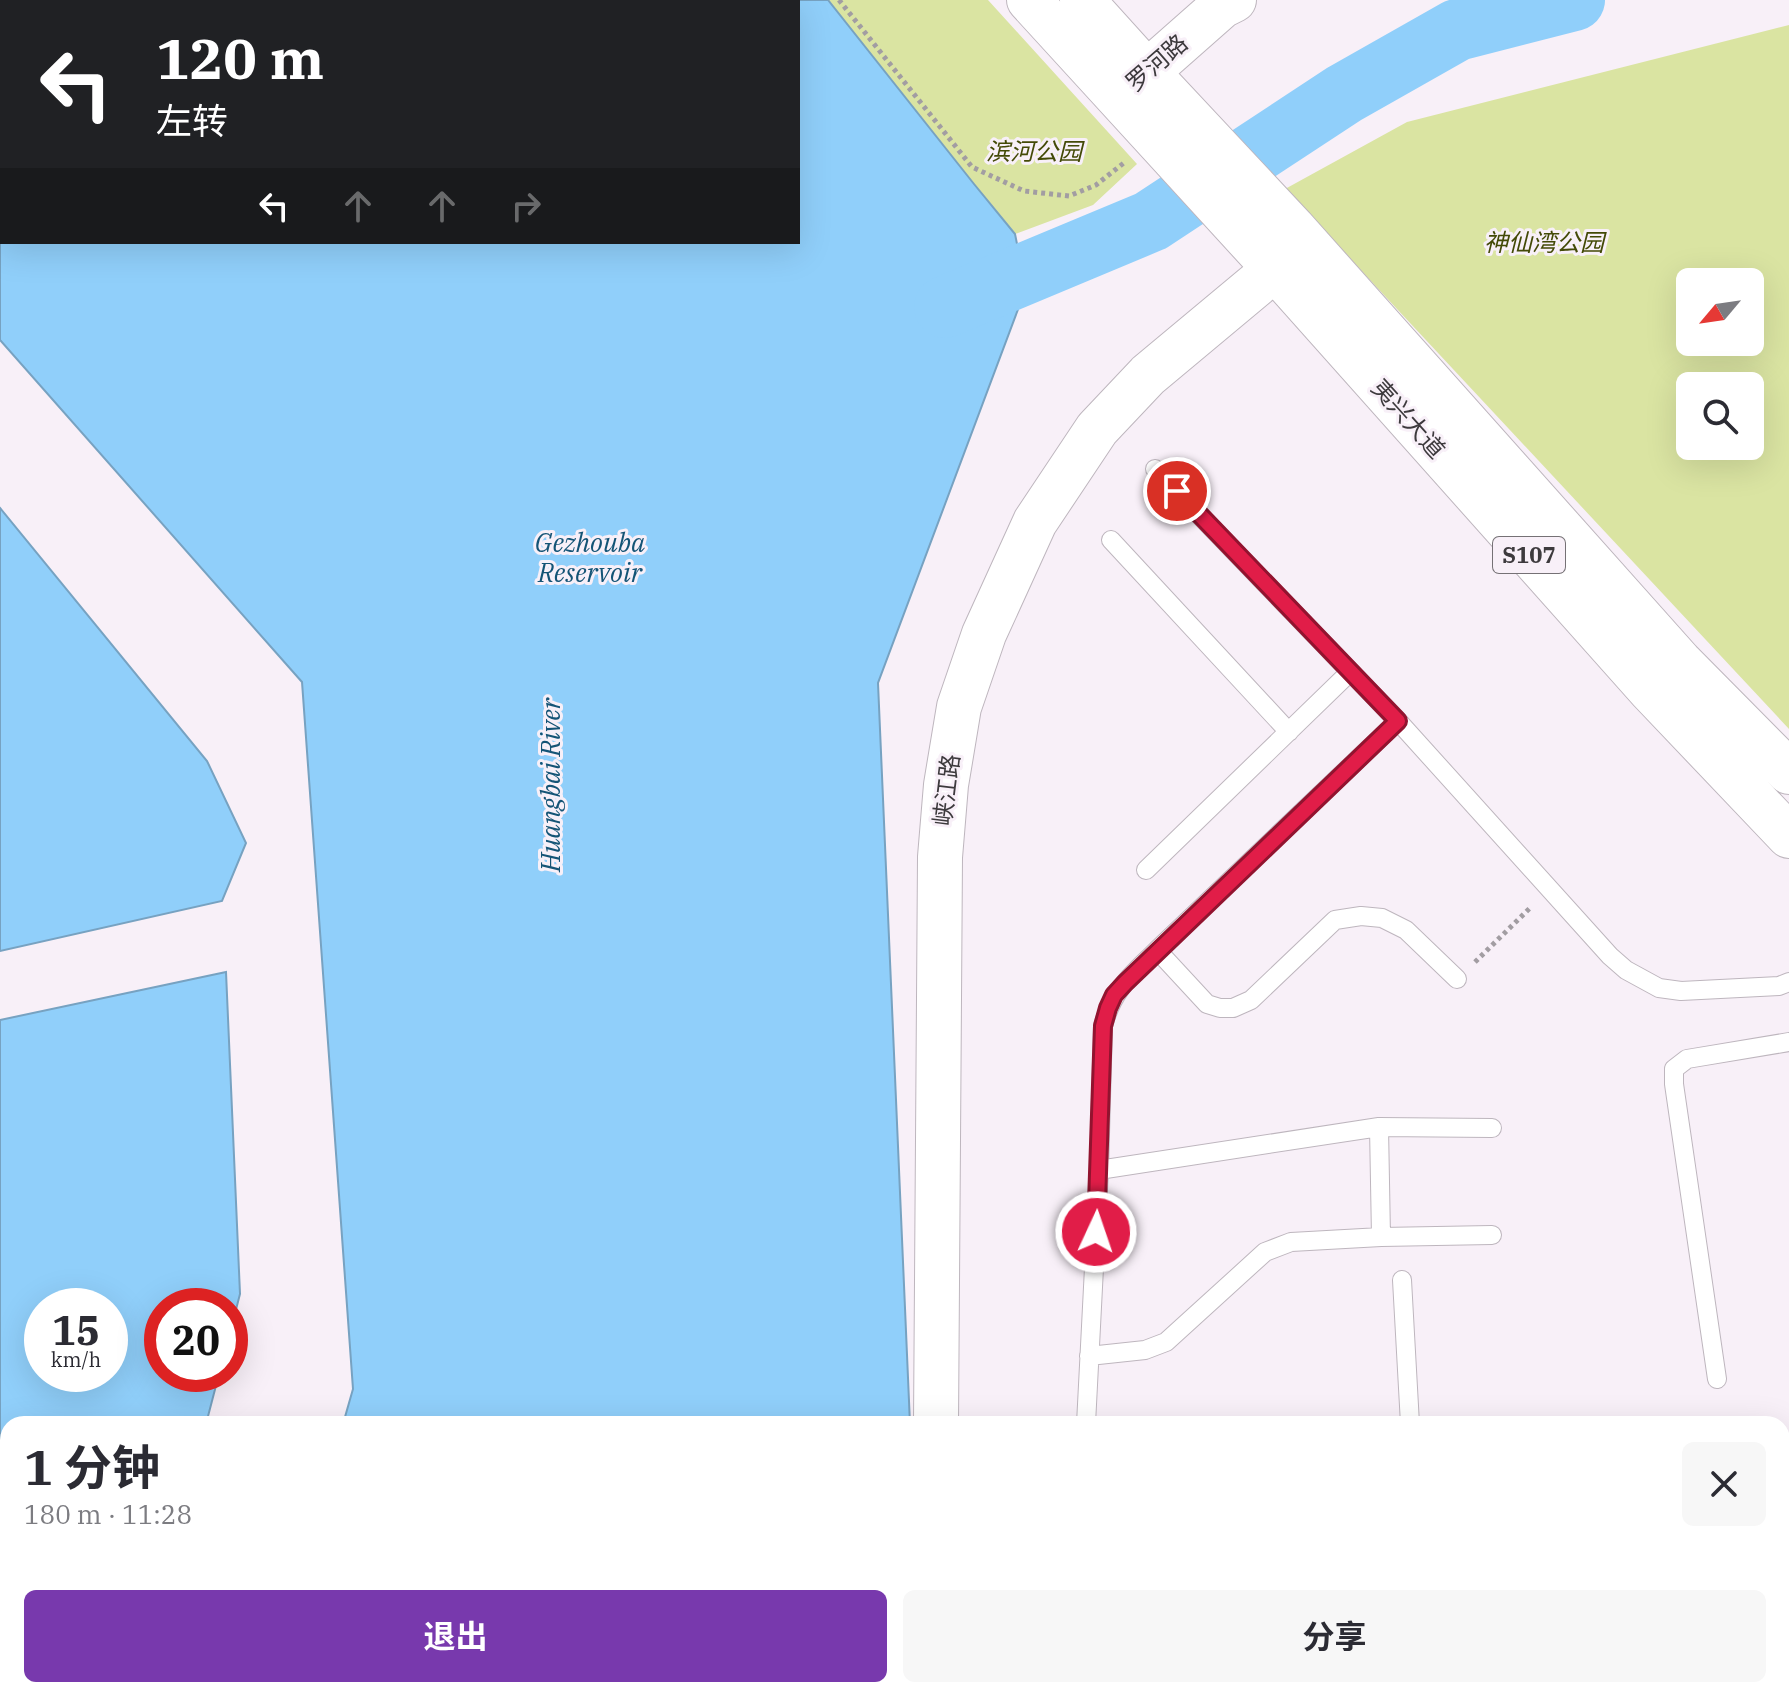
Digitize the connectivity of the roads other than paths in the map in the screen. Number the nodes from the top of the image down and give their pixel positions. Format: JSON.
{"nodes":[{"id":1,"x":1029,"y":0,"type":"edge"},
{"id":2,"x":1082,"y":0,"type":"edge"},
{"id":3,"x":1234,"y":0,"type":"edge"},
{"id":4,"x":1132,"y":85,"type":"junction"},
{"id":5,"x":1168,"y":123,"type":"junction"},
{"id":6,"x":1275,"y":269,"type":"junction"},
{"id":7,"x":1155,"y":469,"type":"dead end"},
{"id":8,"x":1111,"y":540,"type":"dead end"},
{"id":9,"x":1350,"y":672,"type":"junction"},
{"id":10,"x":1398,"y":721,"type":"junction"},
{"id":11,"x":1289,"y":732,"type":"junction"},
{"id":12,"x":1789,"y":772,"type":"edge"},
{"id":13,"x":1789,"y":836,"type":"edge"},
{"id":14,"x":1146,"y":870,"type":"dead end"},
{"id":15,"x":1157,"y":950,"type":"junction"},
{"id":16,"x":1457,"y":979,"type":"road end"},
{"id":17,"x":1789,"y":982,"type":"edge"},
{"id":18,"x":1789,"y":1042,"type":"edge"},
{"id":19,"x":1379,"y":1127,"type":"junction"},
{"id":20,"x":1492,"y":1128,"type":"dead end"},
{"id":21,"x":1099,"y":1170,"type":"junction"},
{"id":22,"x":1492,"y":1235,"type":"dead end"},
{"id":23,"x":1381,"y":1237,"type":"junction"},
{"id":24,"x":1402,"y":1280,"type":"dead end"},
{"id":25,"x":1089,"y":1356,"type":"junction"},
{"id":26,"x":1717,"y":1379,"type":"dead end"},
{"id":27,"x":936,"y":1416,"type":"edge"},
{"id":28,"x":1086,"y":1416,"type":"edge"},
{"id":29,"x":1410,"y":1416,"type":"edge"}],
"edges":[{"from":1,"to":4,"type":"main road","name":"夷兴大道"},
{"from":2,"to":4,"type":"main road","name":"夷兴大道"},
{"from":3,"to":4,"type":"main road","name":"罗河路"},
{"from":4,"to":5,"type":"main road","name":"夷兴大道"},
{"from":5,"to":6,"type":"main road","name":"夷兴大道"},
{"from":5,"to":12,"type":"main road","name":"夷兴大道"},
{"from":6,"to":13,"type":"main road","name":"夷兴大道","number":"S107"},
{"from":6,"to":27,"type":"main road","name":"峡江路"},
{"from":7,"to":9,"type":"lane"},
{"from":8,"to":11,"type":"lane"},
{"from":9,"to":10,"type":"lane"},
{"from":9,"to":11,"type":"lane"},
{"from":10,"to":15,"type":"lane"},
{"from":10,"to":17,"type":"lane"},
{"from":11,"to":14,"type":"lane"},
{"from":15,"to":16,"type":"lane"},
{"from":15,"to":21,"type":"lane"},
{"from":18,"to":26,"type":"lane"},
{"from":19,"to":20,"type":"lane"},
{"from":19,"to":21,"type":"lane"},
{"from":19,"to":23,"type":"lane"},
{"from":21,"to":25,"type":"lane"},
{"from":22,"to":23,"type":"lane"},
{"from":23,"to":25,"type":"lane"},
{"from":24,"to":29,"type":"lane"},
{"from":25,"to":28,"type":"lane"}]}
